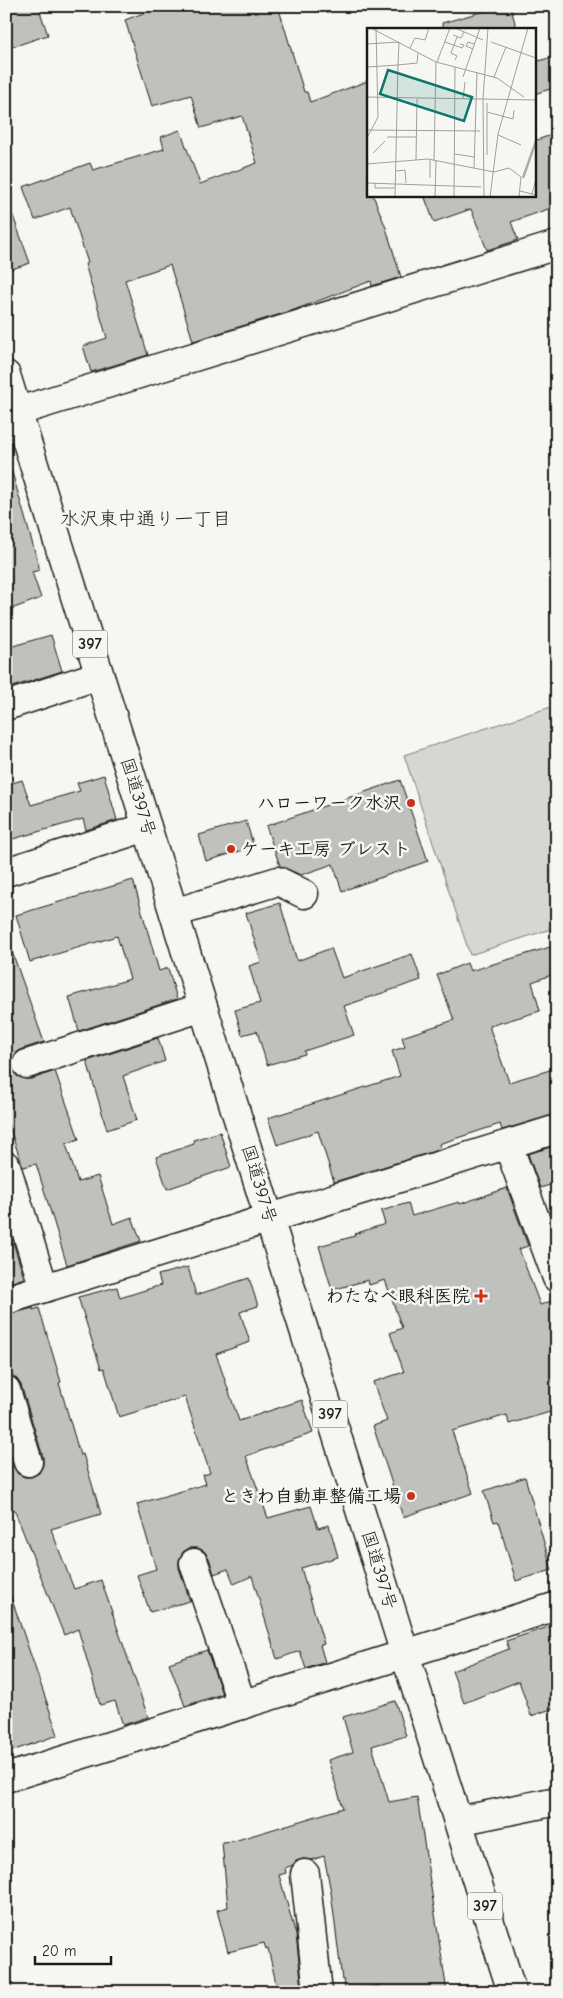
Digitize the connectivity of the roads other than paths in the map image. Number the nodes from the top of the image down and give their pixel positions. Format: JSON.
{"nodes":[{"id":1,"x":557,"y":245,"type":"edge"},
{"id":2,"x":6,"y":375,"type":"edge"},
{"id":3,"x":12,"y":414,"type":"edge"},
{"id":4,"x":99,"y":675,"type":"junction"},
{"id":5,"x":6,"y":706,"type":"edge"},
{"id":6,"x":147,"y":827,"type":"junction"},
{"id":7,"x":6,"y":872,"type":"edge"},
{"id":8,"x":304,"y":894,"type":"dead end"},
{"id":9,"x":174,"y":912,"type":"junction"},
{"id":10,"x":203,"y":1007,"type":"junction"},
{"id":11,"x":28,"y":1064,"type":"dead end"},
{"id":12,"x":557,"y":1129,"type":"edge"},
{"id":13,"x":508,"y":1145,"type":"junction"},
{"id":14,"x":6,"y":1166,"type":"edge"},
{"id":15,"x":269,"y":1218,"type":"junction"},
{"id":16,"x":557,"y":1278,"type":"edge"},
{"id":17,"x":44,"y":1288,"type":"junction"},
{"id":18,"x":6,"y":1300,"type":"edge"},
{"id":19,"x":6,"y":1390,"type":"edge"},
{"id":20,"x":28,"y":1462,"type":"dead end"},
{"id":21,"x":194,"y":1563,"type":"dead end"},
{"id":22,"x":557,"y":1606,"type":"edge"},
{"id":23,"x":405,"y":1654,"type":"junction"},
{"id":24,"x":242,"y":1705,"type":"junction"},
{"id":25,"x":6,"y":1778,"type":"edge"},
{"id":26,"x":557,"y":1801,"type":"edge"},
{"id":27,"x":458,"y":1821,"type":"junction"},
{"id":28,"x":304,"y":1874,"type":"dead end"},
{"id":29,"x":318,"y":1992,"type":"edge"},
{"id":30,"x":512,"y":1992,"type":"edge"}],
"edges":[{"from":1,"to":3,"type":"main road"},
{"from":2,"to":3,"type":"main road","name":"国道397号","number":"397"},
{"from":3,"to":4,"type":"main road","name":"国道397号","number":"397"},
{"from":4,"to":5,"type":"main road"},
{"from":4,"to":6,"type":"main road","name":"国道397号","number":"397"},
{"from":6,"to":7,"type":"main road"},
{"from":6,"to":9,"type":"main road","name":"国道397号","number":"397"},
{"from":8,"to":9,"type":"main road"},
{"from":9,"to":10,"type":"main road","name":"国道397号","number":"397"},
{"from":10,"to":11,"type":"main road"},
{"from":10,"to":15,"type":"main road","name":"国道397号","number":"397"},
{"from":12,"to":13,"type":"main road"},
{"from":13,"to":15,"type":"main road"},
{"from":13,"to":16,"type":"main road"},
{"from":14,"to":17,"type":"main road"},
{"from":15,"to":17,"type":"main road"},
{"from":15,"to":23,"type":"main road","name":"国道397号","number":"397"},
{"from":17,"to":18,"type":"main road"},
{"from":19,"to":20,"type":"main road"},
{"from":21,"to":24,"type":"main road"},
{"from":22,"to":23,"type":"main road"},
{"from":23,"to":24,"type":"main road"},
{"from":23,"to":27,"type":"main road","name":"国道397号","number":"397"},
{"from":24,"to":25,"type":"main road"},
{"from":26,"to":27,"type":"main road"},
{"from":27,"to":30,"type":"main road","name":"国道397号","number":"397"},
{"from":28,"to":29,"type":"main road"}]}
